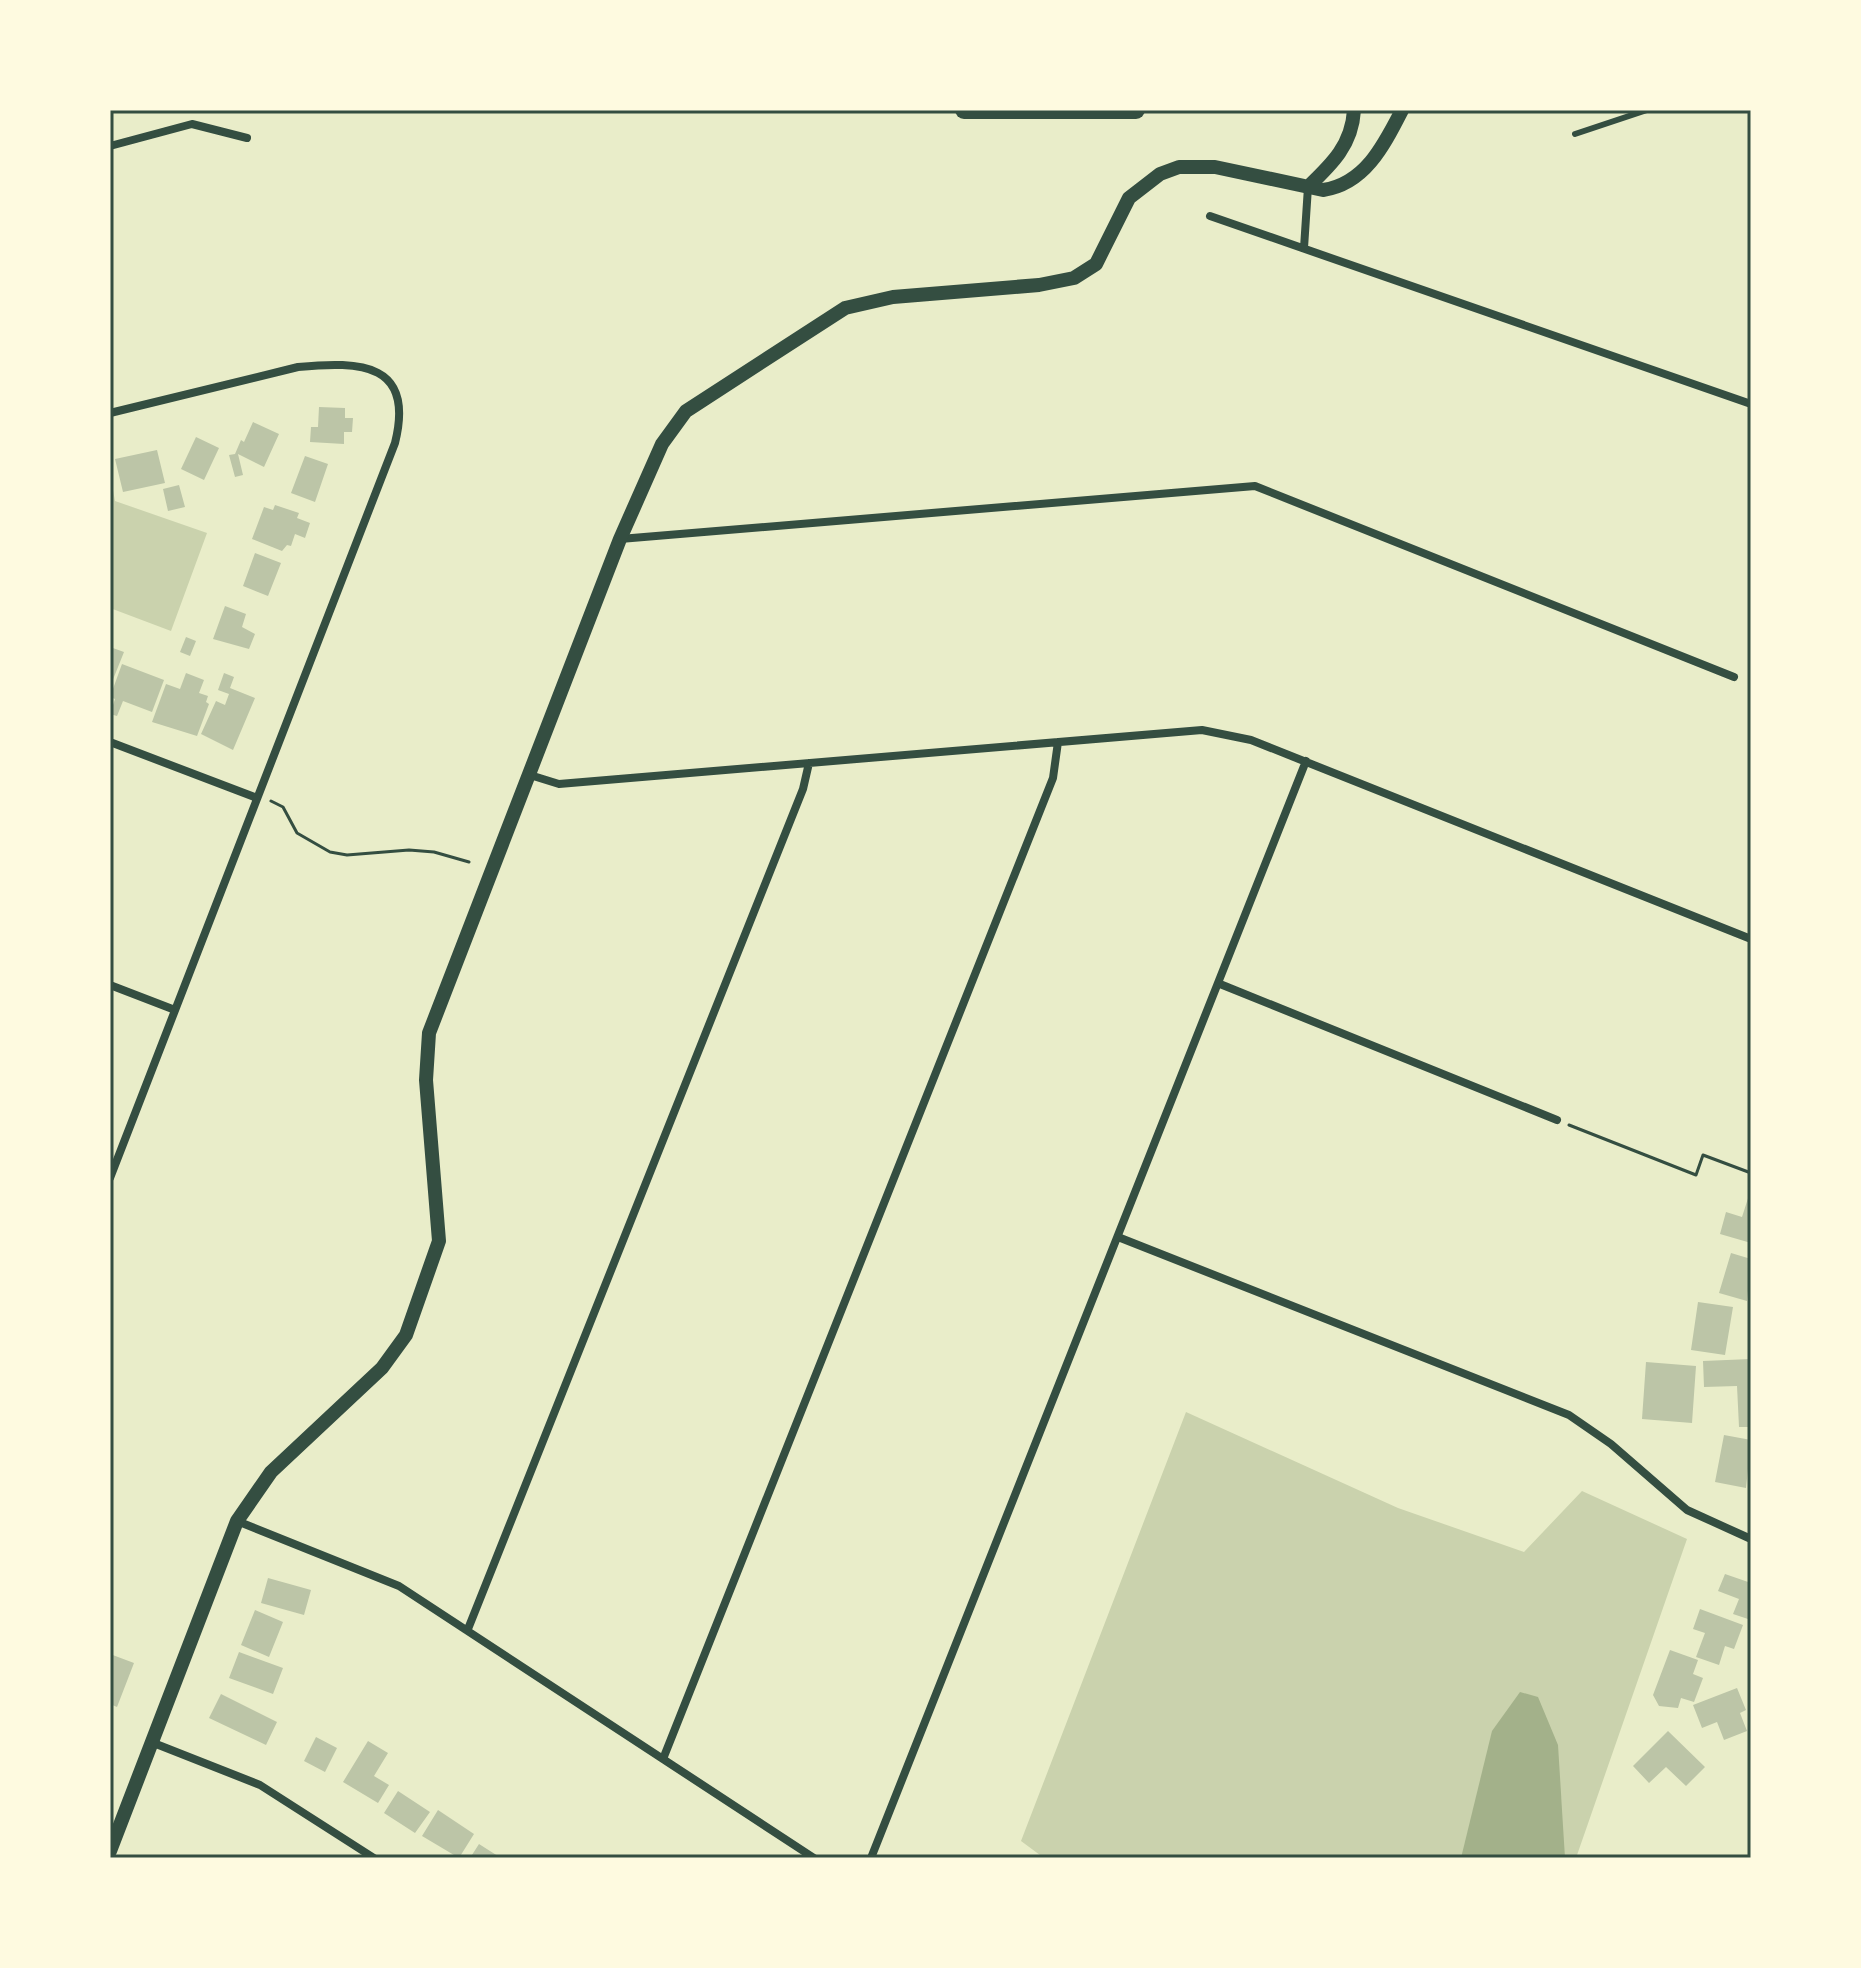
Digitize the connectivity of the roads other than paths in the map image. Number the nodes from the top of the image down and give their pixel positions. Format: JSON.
{"nodes":[{"id":1,"x":964,"y":110,"type":"edge"},
{"id":2,"x":1136,"y":110,"type":"edge"},
{"id":3,"x":1354,"y":110,"type":"edge"},
{"id":4,"x":1402,"y":110,"type":"edge"},
{"id":5,"x":1647,"y":110,"type":"edge"},
{"id":6,"x":1575,"y":134,"type":"dead end"},
{"id":7,"x":247,"y":138,"type":"dead end"},
{"id":8,"x":110,"y":146,"type":"edge"},
{"id":9,"x":1308,"y":187,"type":"junction"},
{"id":10,"x":1210,"y":216,"type":"dead end"},
{"id":11,"x":1304,"y":248,"type":"junction"},
{"id":12,"x":1751,"y":404,"type":"edge"},
{"id":13,"x":110,"y":413,"type":"edge"},
{"id":14,"x":620,"y":539,"type":"junction"},
{"id":15,"x":1734,"y":677,"type":"dead end"},
{"id":16,"x":110,"y":742,"type":"edge"},
{"id":17,"x":1058,"y":742,"type":"junction"},
{"id":18,"x":1306,"y":761,"type":"junction"},
{"id":19,"x":809,"y":763,"type":"junction"},
{"id":20,"x":530,"y":775,"type":"junction"},
{"id":21,"x":257,"y":798,"type":"junction"},
{"id":22,"x":1751,"y":939,"type":"edge"},
{"id":23,"x":1220,"y":984,"type":"junction"},
{"id":24,"x":110,"y":985,"type":"edge"},
{"id":25,"x":175,"y":1010,"type":"junction"},
{"id":26,"x":1557,"y":1120,"type":"road end"},
{"id":27,"x":110,"y":1178,"type":"edge"},
{"id":28,"x":1118,"y":1237,"type":"junction"},
{"id":29,"x":237,"y":1521,"type":"junction"},
{"id":30,"x":1751,"y":1539,"type":"edge"},
{"id":31,"x":468,"y":1629,"type":"junction"},
{"id":32,"x":151,"y":1742,"type":"junction"},
{"id":33,"x":663,"y":1759,"type":"junction"},
{"id":34,"x":110,"y":1851,"type":"edge"},
{"id":35,"x":374,"y":1858,"type":"edge"},
{"id":36,"x":814,"y":1858,"type":"edge"},
{"id":37,"x":871,"y":1858,"type":"edge"}],
"edges":[{"from":1,"to":2,"type":"main road"},
{"from":3,"to":9,"type":"street"},
{"from":4,"to":9,"type":"street"},
{"from":5,"to":6,"type":"lane"},
{"from":7,"to":8,"type":"street"},
{"from":9,"to":11,"type":"street"},
{"from":9,"to":14,"type":"street"},
{"from":10,"to":11,"type":"street"},
{"from":11,"to":12,"type":"street"},
{"from":13,"to":21,"type":"street"},
{"from":14,"to":15,"type":"street"},
{"from":14,"to":20,"type":"street"},
{"from":16,"to":21,"type":"street"},
{"from":17,"to":18,"type":"street"},
{"from":17,"to":19,"type":"street"},
{"from":17,"to":33,"type":"street"},
{"from":18,"to":22,"type":"street"},
{"from":18,"to":23,"type":"street"},
{"from":19,"to":20,"type":"street"},
{"from":19,"to":31,"type":"street"},
{"from":20,"to":29,"type":"street"},
{"from":21,"to":25,"type":"street"},
{"from":23,"to":26,"type":"street"},
{"from":23,"to":28,"type":"street"},
{"from":24,"to":25,"type":"street"},
{"from":25,"to":27,"type":"street"},
{"from":28,"to":30,"type":"street"},
{"from":28,"to":37,"type":"street"},
{"from":29,"to":31,"type":"street"},
{"from":29,"to":32,"type":"street"},
{"from":31,"to":33,"type":"street"},
{"from":32,"to":34,"type":"street"},
{"from":32,"to":35,"type":"street"},
{"from":33,"to":36,"type":"street"}]}
